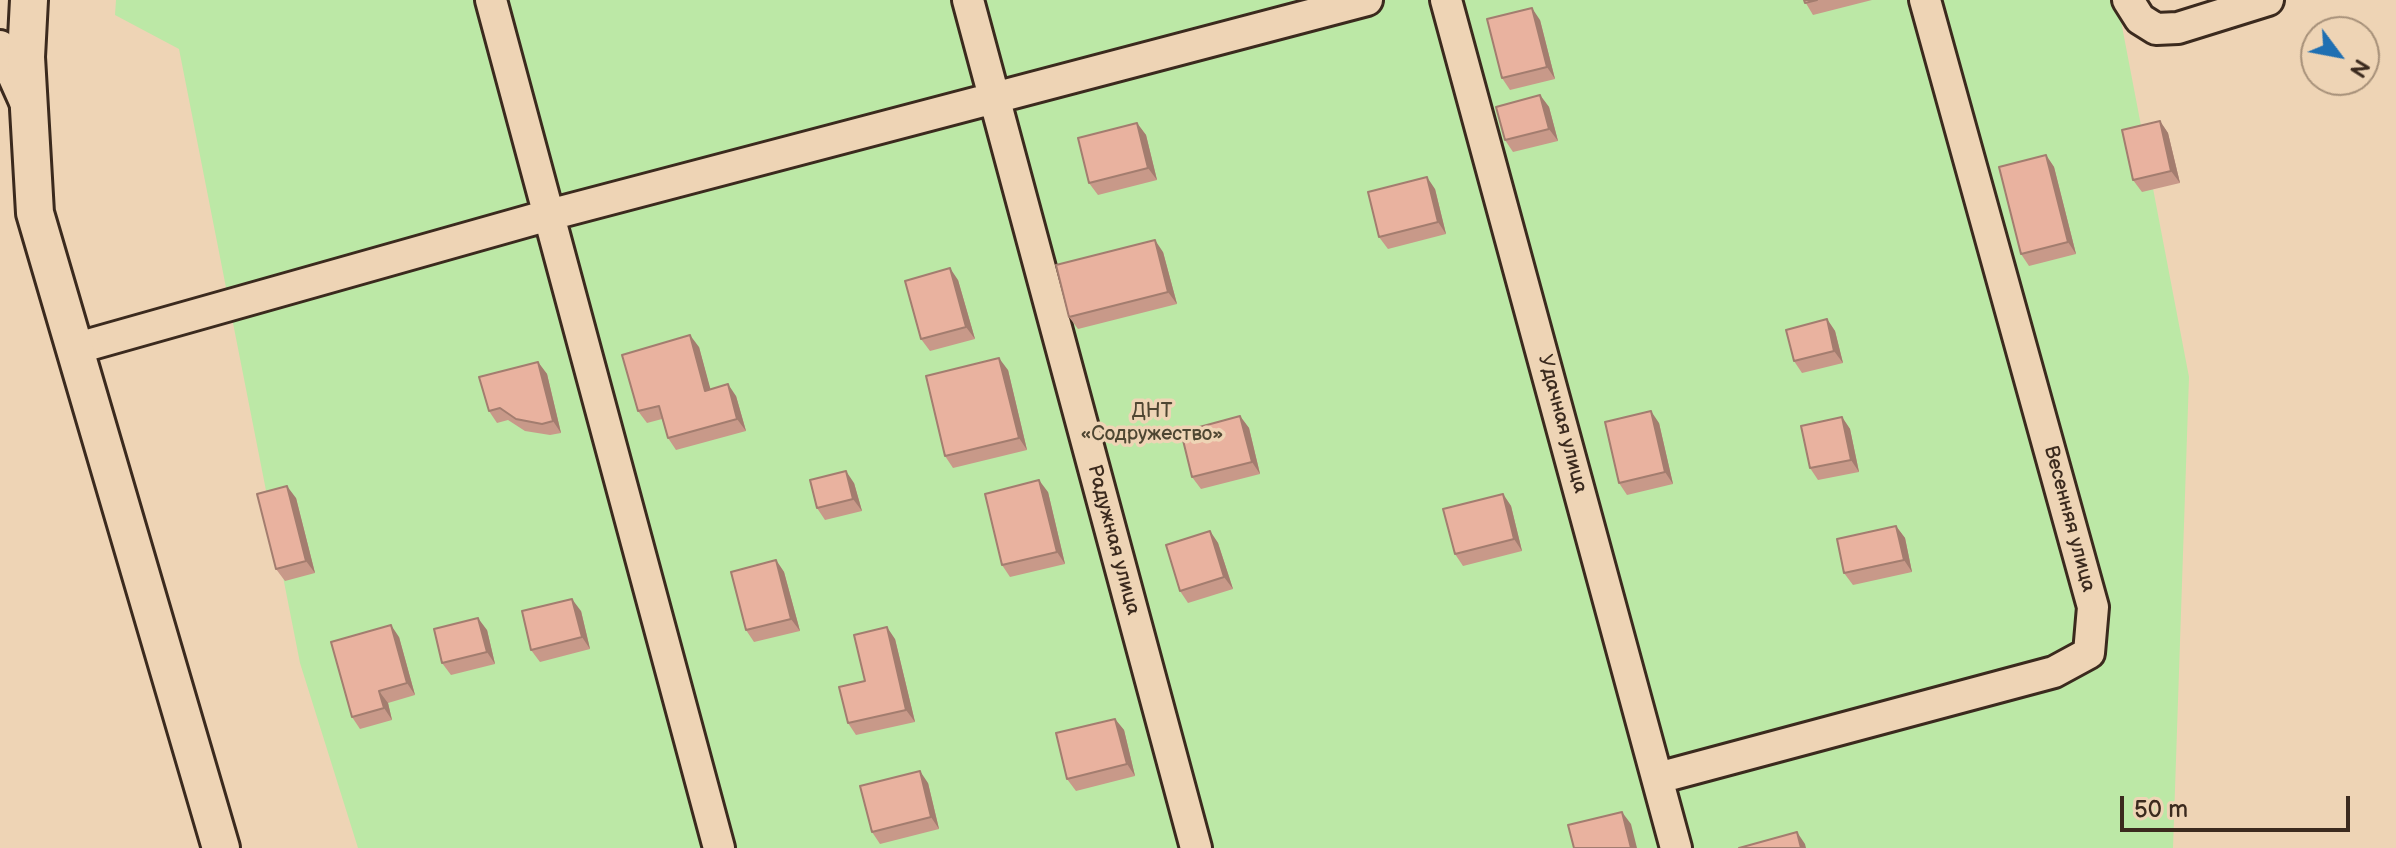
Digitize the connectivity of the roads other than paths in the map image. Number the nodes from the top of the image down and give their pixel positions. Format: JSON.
{"nodes":[{"id":1,"x":29,"y":0,"type":"edge"},
{"id":2,"x":491,"y":0,"type":"edge"},
{"id":3,"x":968,"y":0,"type":"edge"},
{"id":4,"x":1367,"y":0,"type":"edge"},
{"id":5,"x":1446,"y":0,"type":"edge"},
{"id":6,"x":1925,"y":0,"type":"edge"},
{"id":7,"x":2128,"y":0,"type":"edge"},
{"id":8,"x":2268,"y":0,"type":"edge"},
{"id":9,"x":0,"y":46,"type":"edge"},
{"id":10,"x":994,"y":98,"type":"junction"},
{"id":11,"x":29,"y":111,"type":"junction"},
{"id":12,"x":549,"y":215,"type":"junction"},
{"id":13,"x":74,"y":349,"type":"junction"},
{"id":14,"x":1658,"y":778,"type":"junction"},
{"id":15,"x":221,"y":848,"type":"edge"},
{"id":16,"x":719,"y":848,"type":"edge"},
{"id":17,"x":1196,"y":848,"type":"edge"},
{"id":18,"x":1676,"y":848,"type":"edge"}],
"edges":[{"from":1,"to":11,"type":"street"},
{"from":2,"to":12,"type":"street"},
{"from":3,"to":10,"type":"street","name":"Радужная улица"},
{"from":4,"to":10,"type":"street"},
{"from":5,"to":14,"type":"street","name":"Удачная улица"},
{"from":6,"to":14,"type":"street","name":"Весенняя улица"},
{"from":7,"to":8,"type":"street"},
{"from":9,"to":11,"type":"street"},
{"from":10,"to":12,"type":"street"},
{"from":10,"to":17,"type":"street","name":"Радужная улица"},
{"from":11,"to":13,"type":"street"},
{"from":12,"to":13,"type":"street"},
{"from":12,"to":16,"type":"street"},
{"from":13,"to":15,"type":"street"},
{"from":14,"to":18,"type":"street","name":"Удачная улица"}]}
